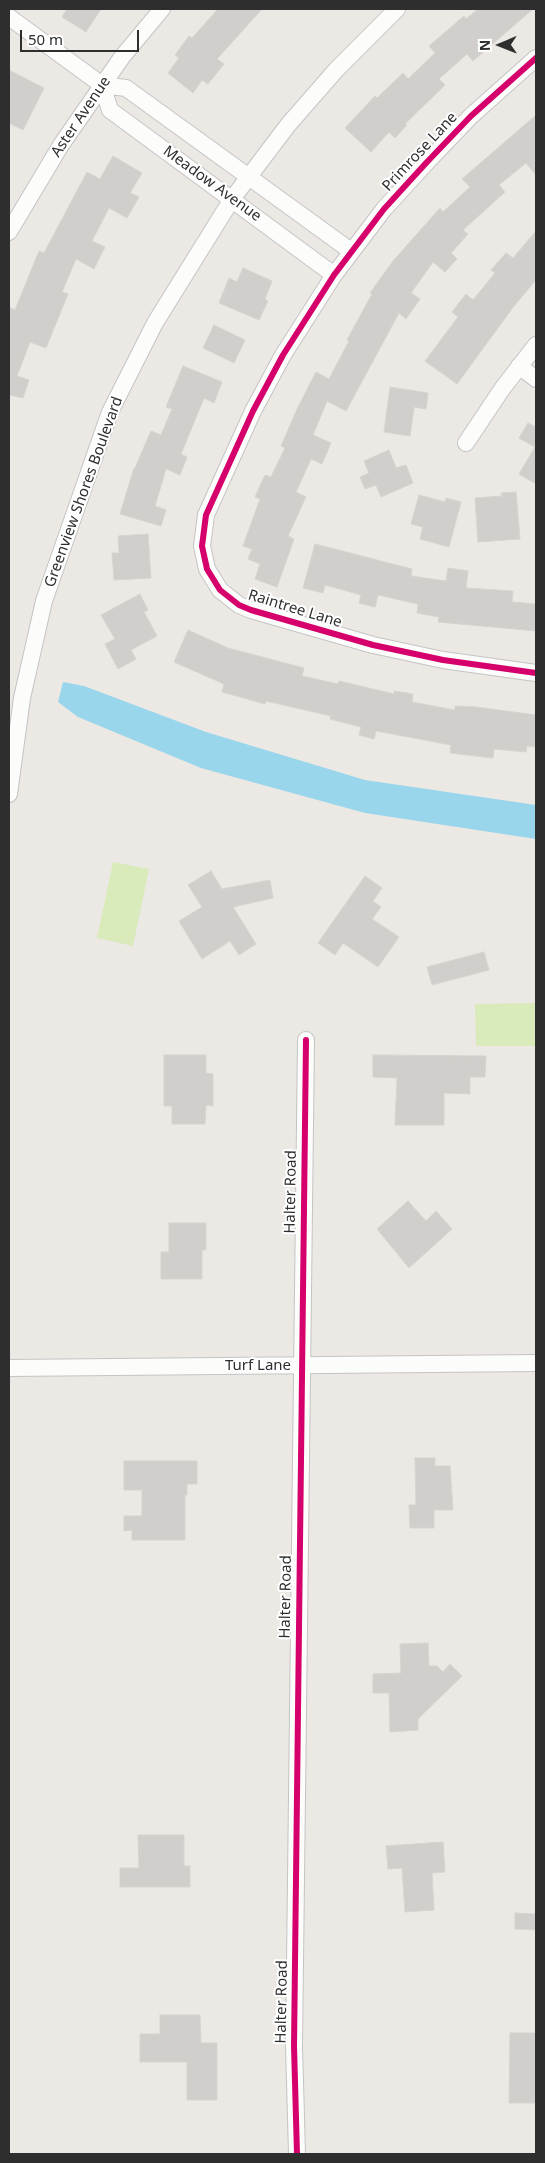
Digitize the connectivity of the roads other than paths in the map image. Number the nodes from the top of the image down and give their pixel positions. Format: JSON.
{"nodes":[{"id":1,"x":162,"y":9,"type":"edge"},
{"id":2,"x":397,"y":9,"type":"edge"},
{"id":3,"x":9,"y":17,"type":"edge"},
{"id":4,"x":536,"y":58,"type":"edge"},
{"id":5,"x":102,"y":85,"type":"junction"},
{"id":6,"x":248,"y":176,"type":"junction"},
{"id":7,"x":232,"y":199,"type":"junction"},
{"id":8,"x":9,"y":232,"type":"edge"},
{"id":9,"x":351,"y":251,"type":"junction"},
{"id":10,"x":334,"y":275,"type":"junction"},
{"id":11,"x":536,"y":345,"type":"edge"},
{"id":12,"x":519,"y":366,"type":"junction"},
{"id":13,"x":536,"y":379,"type":"edge"},
{"id":14,"x":466,"y":443,"type":"dead end"},
{"id":15,"x":536,"y":673,"type":"edge"},
{"id":16,"x":9,"y":794,"type":"edge"},
{"id":17,"x":306,"y":1040,"type":"dead end"},
{"id":18,"x":536,"y":1363,"type":"edge"},
{"id":19,"x":302,"y":1366,"type":"junction"},
{"id":20,"x":9,"y":1368,"type":"edge"},
{"id":21,"x":296,"y":2154,"type":"edge"}],
"edges":[{"from":1,"to":5,"type":"street","name":"Aster Avenue"},
{"from":2,"to":6,"type":"street","name":"Greenview Shores Boulevard"},
{"from":3,"to":5,"type":"street","name":"Meadow Avenue"},
{"from":4,"to":9,"type":"street","name":"Primrose Lane"},
{"from":5,"to":6,"type":"street","name":"Meadow Avenue"},
{"from":5,"to":7,"type":"street","name":"Meadow Avenue"},
{"from":5,"to":8,"type":"street","name":"Aster Avenue"},
{"from":6,"to":7,"type":"street","name":"Greenview Shores Boulevard"},
{"from":6,"to":9,"type":"street","name":"Meadow Avenue"},
{"from":7,"to":10,"type":"street","name":"Meadow Avenue"},
{"from":7,"to":16,"type":"street","name":"Greenview Shores Boulevard"},
{"from":9,"to":10,"type":"street","name":"Primrose Lane"},
{"from":10,"to":15,"type":"street","name":"Raintree Lane"},
{"from":11,"to":12,"type":"street"},
{"from":12,"to":13,"type":"street"},
{"from":12,"to":14,"type":"street"},
{"from":17,"to":19,"type":"street","name":"Halter Road"},
{"from":18,"to":19,"type":"street","name":"Turf Lane"},
{"from":19,"to":20,"type":"street","name":"Turf Lane"},
{"from":19,"to":21,"type":"street","name":"Halter Road"}]}
